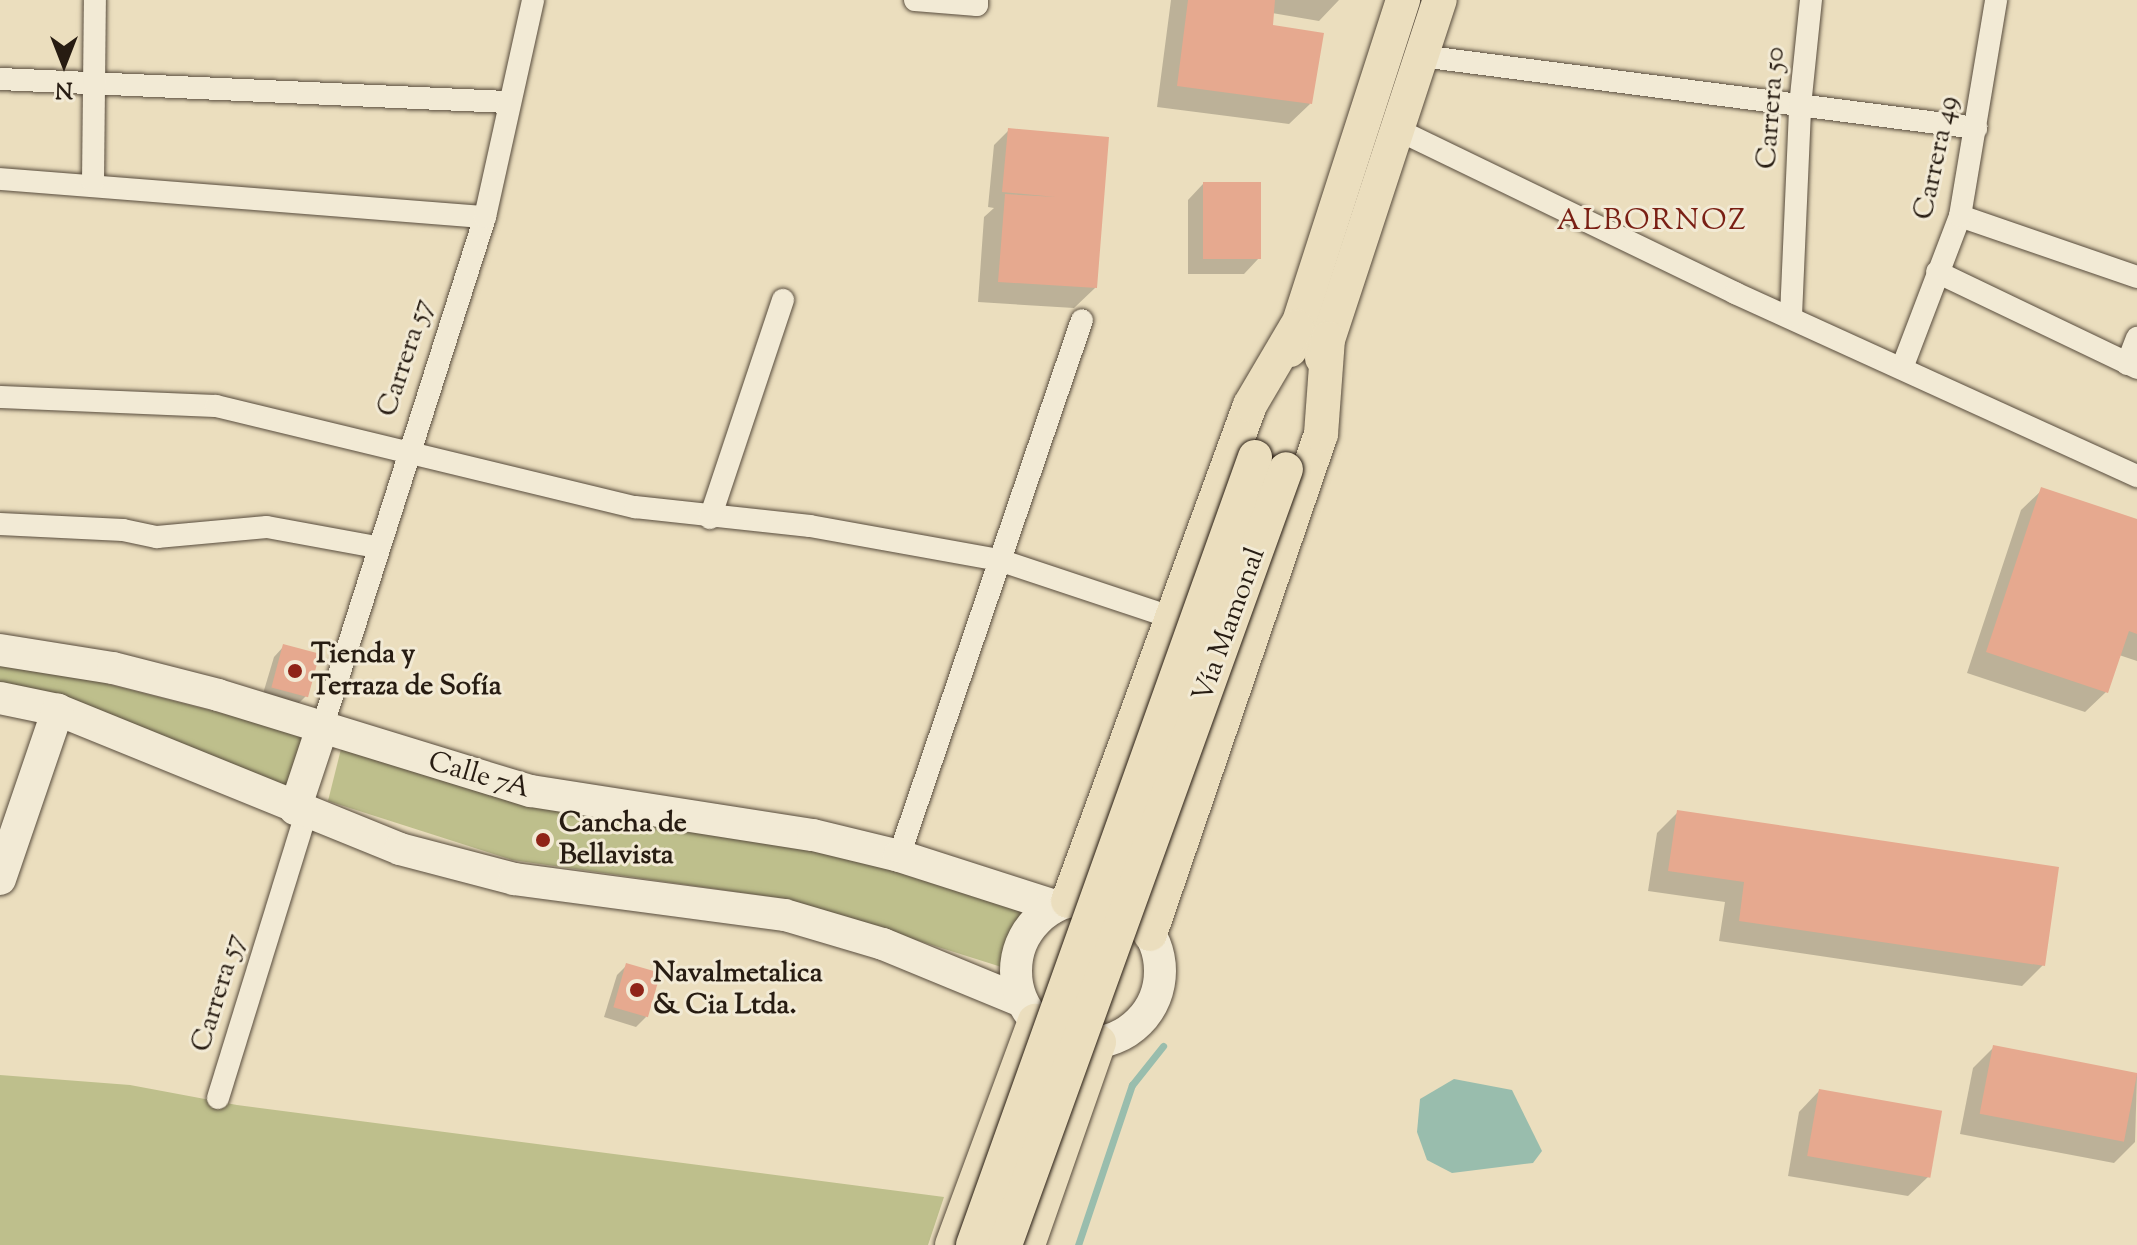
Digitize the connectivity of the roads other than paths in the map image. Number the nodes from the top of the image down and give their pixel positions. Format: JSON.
{"nodes":[{"id":1,"x":95,"y":0,"type":"edge"},
{"id":2,"x":533,"y":0,"type":"edge"},
{"id":3,"x":915,"y":0,"type":"edge"},
{"id":4,"x":1403,"y":0,"type":"edge"},
{"id":5,"x":1440,"y":0,"type":"edge"},
{"id":6,"x":1811,"y":0,"type":"edge"},
{"id":7,"x":1996,"y":0,"type":"edge"},
{"id":8,"x":977,"y":2,"type":"edge"},
{"id":9,"x":1421,"y":56,"type":"junction"},
{"id":10,"x":0,"y":79,"type":"edge"},
{"id":11,"x":90,"y":80,"type":"junction"},
{"id":12,"x":507,"y":102,"type":"junction"},
{"id":13,"x":1800,"y":106,"type":"junction"},
{"id":14,"x":1976,"y":128,"type":"junction"},
{"id":15,"x":1396,"y":129,"type":"junction"},
{"id":16,"x":0,"y":179,"type":"edge"},
{"id":17,"x":93,"y":182,"type":"junction"},
{"id":18,"x":1960,"y":216,"type":"junction"},
{"id":19,"x":485,"y":217,"type":"junction"},
{"id":20,"x":1937,"y":272,"type":"junction"},
{"id":21,"x":2137,"y":277,"type":"edge"},
{"id":22,"x":783,"y":300,"type":"dead end"},
{"id":23,"x":1791,"y":316,"type":"junction"},
{"id":24,"x":1082,"y":320,"type":"dead end"},
{"id":25,"x":1312,"y":333,"type":"junction"},
{"id":26,"x":2137,"y":338,"type":"edge"},
{"id":27,"x":2132,"y":366,"type":"edge"},
{"id":28,"x":1902,"y":368,"type":"junction"},
{"id":29,"x":0,"y":397,"type":"edge"},
{"id":30,"x":407,"y":450,"type":"junction"},
{"id":31,"x":1271,"y":463,"type":"junction"},
{"id":32,"x":2137,"y":476,"type":"edge"},
{"id":33,"x":710,"y":518,"type":"junction"},
{"id":34,"x":0,"y":524,"type":"edge"},
{"id":35,"x":376,"y":547,"type":"junction"},
{"id":36,"x":999,"y":560,"type":"junction"},
{"id":37,"x":1173,"y":618,"type":"junction"},
{"id":38,"x":0,"y":650,"type":"edge"},
{"id":39,"x":0,"y":698,"type":"edge"},
{"id":40,"x":58,"y":710,"type":"junction"},
{"id":41,"x":321,"y":731,"type":"junction"},
{"id":42,"x":301,"y":811,"type":"junction"},
{"id":43,"x":899,"y":856,"type":"junction"},
{"id":44,"x":0,"y":879,"type":"edge"},
{"id":45,"x":1061,"y":904,"type":"junction"},
{"id":46,"x":1150,"y":934,"type":"junction"},
{"id":47,"x":1028,"y":1011,"type":"junction"},
{"id":48,"x":1099,"y":1042,"type":"junction"},
{"id":49,"x":218,"y":1098,"type":"dead end"},
{"id":50,"x":952,"y":1245,"type":"edge"},
{"id":51,"x":973,"y":1245,"type":"edge"},
{"id":52,"x":1005,"y":1245,"type":"edge"},
{"id":53,"x":1028,"y":1245,"type":"edge"}],
"edges":[{"from":1,"to":11,"type":"street"},
{"from":2,"to":12,"type":"street","name":"Carrera 57"},
{"from":3,"to":8,"type":"street"},
{"from":4,"to":25,"type":"main road","name":"Vía Mamonal"},
{"from":5,"to":9,"type":"main road","name":"Vía Mamonal"},
{"from":6,"to":13,"type":"street","name":"Carrera 50"},
{"from":7,"to":14,"type":"street","name":"Carrera 49"},
{"from":9,"to":13,"type":"street"},
{"from":9,"to":15,"type":"main road","name":"Vía Mamonal"},
{"from":10,"to":11,"type":"street"},
{"from":11,"to":12,"type":"street"},
{"from":11,"to":17,"type":"street"},
{"from":12,"to":19,"type":"street","name":"Carrera 57"},
{"from":13,"to":14,"type":"street"},
{"from":13,"to":23,"type":"street","name":"Carrera 50"},
{"from":14,"to":18,"type":"street","name":"Carrera 49"},
{"from":15,"to":23,"type":"street"},
{"from":15,"to":25,"type":"main road","name":"Vía Mamonal"},
{"from":16,"to":17,"type":"street"},
{"from":17,"to":19,"type":"street"},
{"from":18,"to":20,"type":"street","name":"Carrera 49"},
{"from":18,"to":21,"type":"street"},
{"from":19,"to":30,"type":"street","name":"Carrera 57"},
{"from":20,"to":27,"type":"street"},
{"from":20,"to":28,"type":"street","name":"Carrera 49"},
{"from":22,"to":33,"type":"street"},
{"from":23,"to":28,"type":"street"},
{"from":24,"to":36,"type":"street"},
{"from":25,"to":31,"type":"main road","name":"Vía Mamonal"},
{"from":25,"to":37,"type":"main road"},
{"from":25,"to":46,"type":"main road"},
{"from":26,"to":27,"type":"street"},
{"from":28,"to":32,"type":"street"},
{"from":29,"to":30,"type":"street"},
{"from":30,"to":33,"type":"street"},
{"from":30,"to":35,"type":"street","name":"Carrera 57"},
{"from":31,"to":51,"type":"main road","name":"Vía Mamonal","bridge":true},
{"from":31,"to":52,"type":"main road","name":"Vía Mamonal","bridge":true},
{"from":33,"to":36,"type":"street"},
{"from":34,"to":35,"type":"street"},
{"from":35,"to":41,"type":"street","name":"Carrera 57"},
{"from":36,"to":37,"type":"street"},
{"from":36,"to":43,"type":"street"},
{"from":37,"to":45,"type":"main road"},
{"from":38,"to":41,"type":"street","name":"Calle 7A"},
{"from":39,"to":40,"type":"street"},
{"from":40,"to":42,"type":"street"},
{"from":40,"to":44,"type":"street"},
{"from":41,"to":42,"type":"street"},
{"from":41,"to":43,"type":"street","name":"Calle 7A"},
{"from":42,"to":47,"type":"street"},
{"from":42,"to":49,"type":"street","name":"Carrera 57"},
{"from":43,"to":45,"type":"street","name":"Calle 7A"},
{"from":45,"to":46,"type":"street"},
{"from":45,"to":47,"type":"street"},
{"from":46,"to":48,"type":"street"},
{"from":47,"to":48,"type":"street"},
{"from":47,"to":50,"type":"main road"},
{"from":48,"to":53,"type":"main road"}]}
